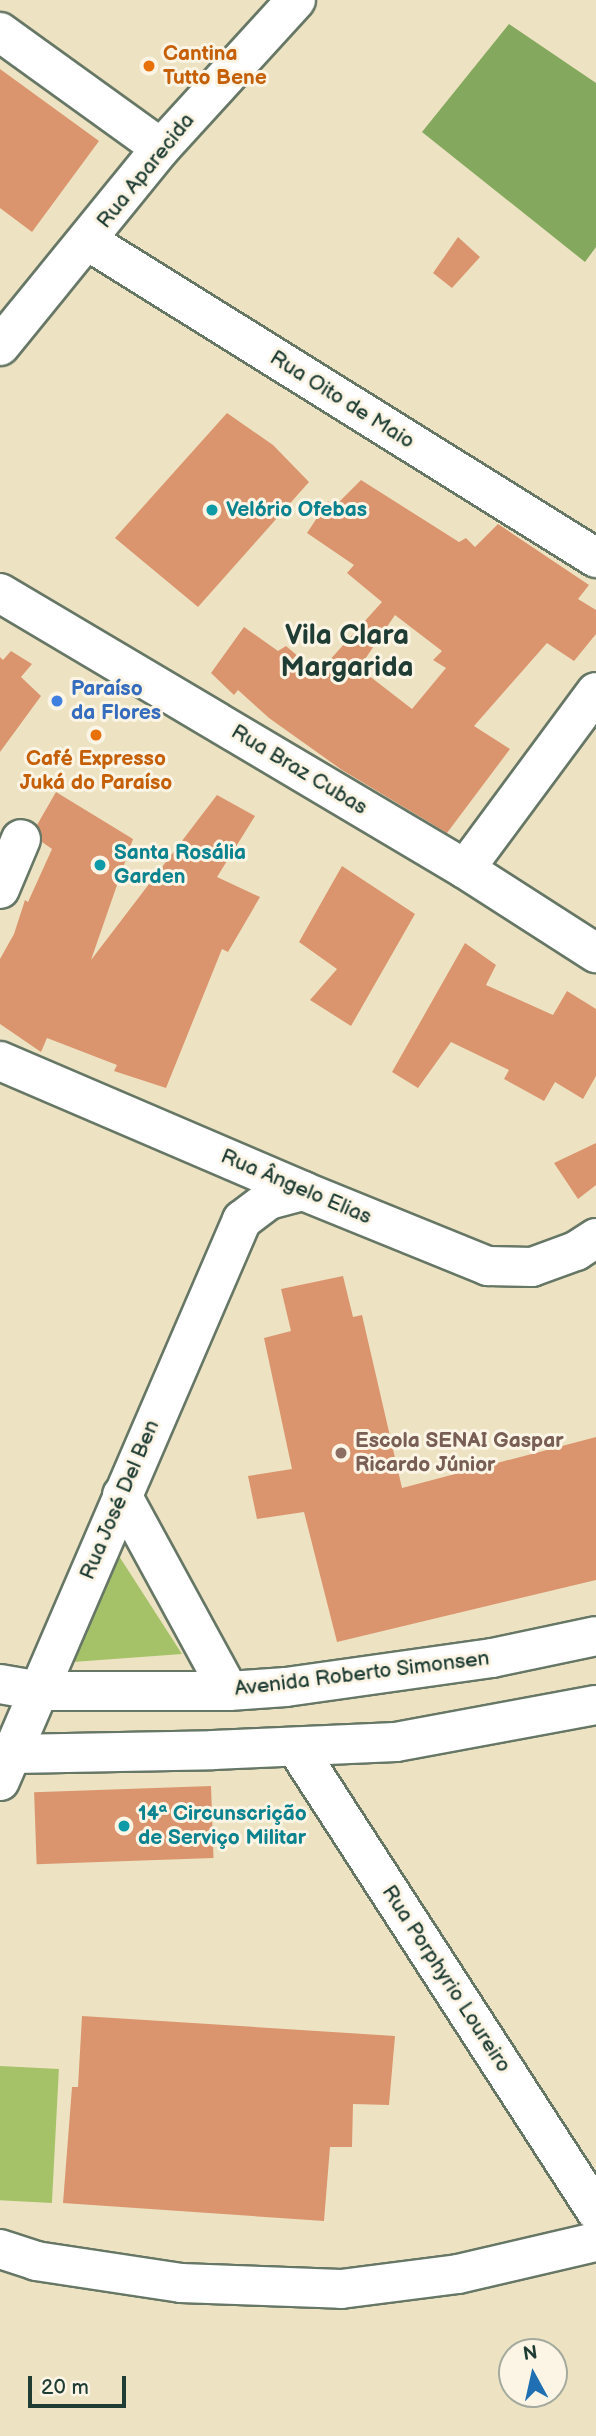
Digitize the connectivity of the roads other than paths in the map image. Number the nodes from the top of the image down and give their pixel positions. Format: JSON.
{"nodes":[{"id":1,"x":296,"y":0,"type":"edge"},
{"id":2,"x":0,"y":32,"type":"edge"},
{"id":3,"x":161,"y":148,"type":"junction"},
{"id":4,"x":88,"y":241,"type":"junction"},
{"id":5,"x":0,"y":346,"type":"edge"},
{"id":6,"x":596,"y":558,"type":"edge"},
{"id":7,"x":0,"y":593,"type":"edge"},
{"id":8,"x":596,"y":692,"type":"edge"},
{"id":9,"x":21,"y":839,"type":"dead end"},
{"id":10,"x":466,"y":869,"type":"junction"},
{"id":11,"x":0,"y":889,"type":"edge"},
{"id":12,"x":596,"y":953,"type":"edge"},
{"id":13,"x":0,"y":1061,"type":"edge"},
{"id":14,"x":208,"y":1150,"type":"junction"},
{"id":15,"x":303,"y":1191,"type":"junction"},
{"id":16,"x":242,"y":1220,"type":"junction"},
{"id":17,"x":596,"y":1238,"type":"edge"},
{"id":18,"x":122,"y":1495,"type":"junction"},
{"id":19,"x":596,"y":1636,"type":"edge"},
{"id":20,"x":0,"y":1684,"type":"edge"},
{"id":21,"x":40,"y":1691,"type":"junction"},
{"id":22,"x":229,"y":1691,"type":"junction"},
{"id":23,"x":596,"y":1705,"type":"edge"},
{"id":24,"x":296,"y":1747,"type":"junction"},
{"id":25,"x":4,"y":1762,"type":"edge"},
{"id":26,"x":596,"y":2211,"type":"edge"},
{"id":27,"x":596,"y":2242,"type":"edge"},
{"id":28,"x":0,"y":2249,"type":"edge"}],
"edges":[{"from":1,"to":3,"type":"street","name":"Rua Aparecida"},
{"from":2,"to":3,"type":"street"},
{"from":3,"to":4,"type":"street","name":"Rua Aparecida"},
{"from":4,"to":5,"type":"street","name":"Rua Aparecida"},
{"from":4,"to":6,"type":"street","name":"Rua Oito de Maio"},
{"from":7,"to":10,"type":"street","name":"Rua Braz Cubas"},
{"from":8,"to":10,"type":"street"},
{"from":9,"to":11,"type":"street"},
{"from":10,"to":12,"type":"street","name":"Rua Braz Cubas"},
{"from":13,"to":14,"type":"street","name":"Rua Ângelo Elias"},
{"from":14,"to":15,"type":"street","name":"Rua Ângelo Elias"},
{"from":14,"to":16,"type":"street"},
{"from":15,"to":16,"type":"street"},
{"from":15,"to":17,"type":"street","name":"Rua Ângelo Elias"},
{"from":16,"to":18,"type":"street","name":"Rua José Del Ben"},
{"from":18,"to":21,"type":"street","name":"Rua José Del Ben"},
{"from":18,"to":22,"type":"street"},
{"from":19,"to":22,"type":"street","name":"Avenida Roberto Simonsen"},
{"from":20,"to":21,"type":"street","name":"Avenida Roberto Simonsen"},
{"from":21,"to":22,"type":"street","name":"Avenida Roberto Simonsen"},
{"from":21,"to":25,"type":"street","name":"Rua José Del Ben"},
{"from":23,"to":24,"type":"street"},
{"from":24,"to":25,"type":"street"},
{"from":24,"to":26,"type":"street","name":"Rua Porphyrio Loureiro"},
{"from":27,"to":28,"type":"street"}]}
